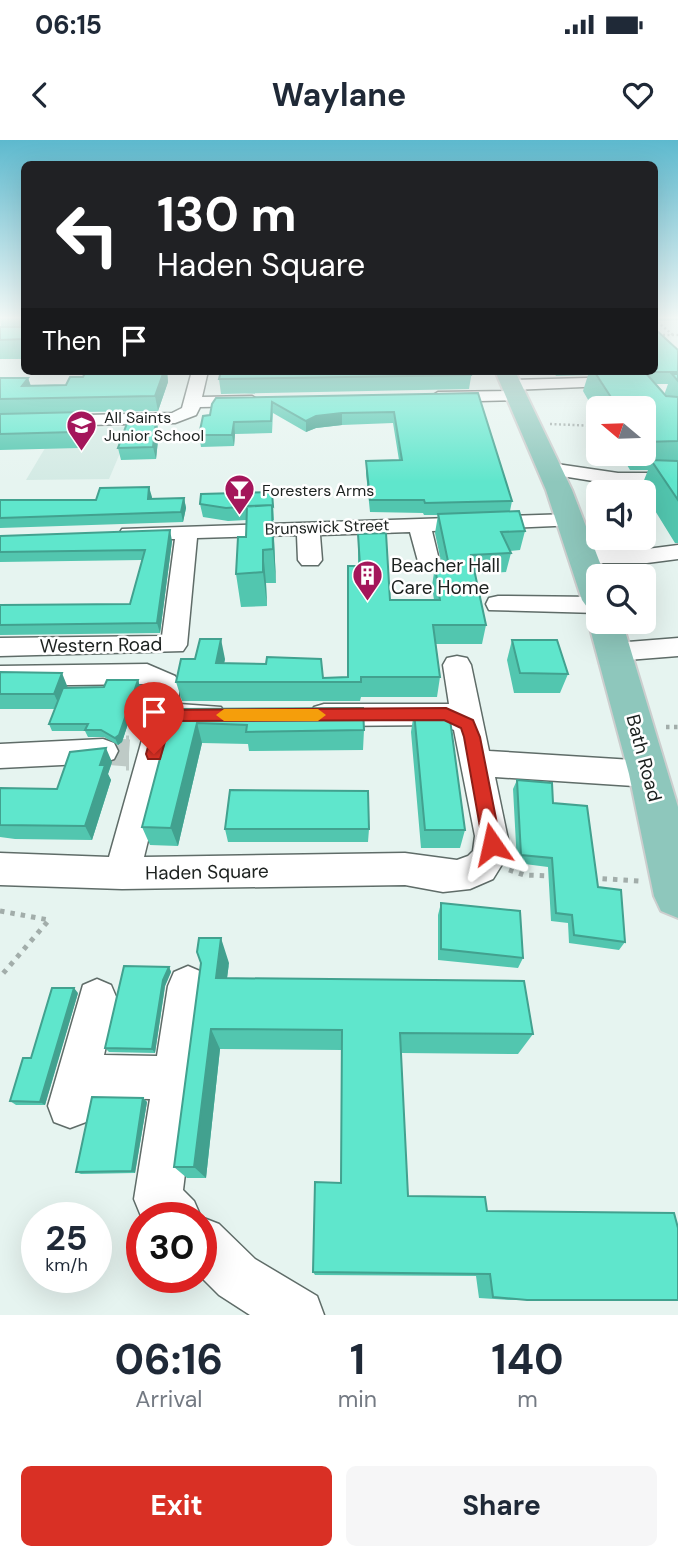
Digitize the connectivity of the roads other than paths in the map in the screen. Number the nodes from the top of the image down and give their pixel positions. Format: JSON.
{"nodes":[{"id":1,"x":199,"y":375,"type":"edge"},
{"id":2,"x":629,"y":379,"type":"edge"},
{"id":3,"x":512,"y":384,"type":"edge"},
{"id":4,"x":414,"y":398,"type":"edge"},
{"id":5,"x":268,"y":401,"type":"edge"},
{"id":6,"x":193,"y":402,"type":"junction"},
{"id":7,"x":0,"y":422,"type":"edge"},
{"id":8,"x":550,"y":468,"type":"junction"},
{"id":9,"x":678,"y":479,"type":"edge"},
{"id":10,"x":570,"y":520,"type":"junction"},
{"id":11,"x":419,"y":523,"type":"junction"},
{"id":12,"x":308,"y":528,"type":"junction"},
{"id":13,"x":187,"y":532,"type":"junction"},
{"id":14,"x":106,"y":534,"type":"edge"},
{"id":15,"x":678,"y":552,"type":"edge"},
{"id":16,"x":584,"y":556,"type":"junction"},
{"id":17,"x":427,"y":560,"type":"dead end"},
{"id":18,"x":310,"y":561,"type":"dead end"},
{"id":19,"x":586,"y":564,"type":"edge"},
{"id":20,"x":586,"y":603,"type":"edge"},
{"id":21,"x":501,"y":613,"type":"dead end"},
{"id":22,"x":610,"y":637,"type":"edge"},
{"id":23,"x":0,"y":647,"type":"edge"},
{"id":24,"x":678,"y":648,"type":"edge"},
{"id":25,"x":457,"y":665,"type":"dead end"},
{"id":26,"x":0,"y":676,"type":"edge"},
{"id":27,"x":164,"y":715,"type":"junction"},
{"id":28,"x":245,"y":715,"type":"edge"},
{"id":29,"x":299,"y":715,"type":"edge"},
{"id":30,"x":467,"y":724,"type":"junction"},
{"id":31,"x":129,"y":753,"type":"junction"},
{"id":32,"x":0,"y":755,"type":"edge"},
{"id":33,"x":476,"y":763,"type":"junction"},
{"id":34,"x":649,"y":774,"type":"junction"},
{"id":35,"x":0,"y":869,"type":"edge"},
{"id":36,"x":122,"y":873,"type":"junction"},
{"id":37,"x":661,"y":888,"type":"edge"},
{"id":38,"x":188,"y":986,"type":"dead end"},
{"id":39,"x":97,"y":999,"type":"dead end"},
{"id":40,"x":175,"y":1078,"type":"junction"},
{"id":41,"x":161,"y":1202,"type":"edge"},
{"id":42,"x":217,"y":1258,"type":"edge"},
{"id":43,"x":298,"y":1315,"type":"edge"}],
"edges":[{"from":1,"to":6,"type":"street"},
{"from":2,"to":3,"type":"street"},
{"from":3,"to":4,"type":"street"},
{"from":3,"to":8,"type":"main road"},
{"from":5,"to":6,"type":"street"},
{"from":6,"to":7,"type":"street"},
{"from":8,"to":9,"type":"street"},
{"from":8,"to":10,"type":"main road"},
{"from":10,"to":11,"type":"street","name":"Brunswick Street"},
{"from":10,"to":16,"type":"main road"},
{"from":11,"to":12,"type":"street","name":"Brunswick Street"},
{"from":11,"to":17,"type":"street"},
{"from":12,"to":13,"type":"street","name":"Brunswick Street"},
{"from":12,"to":18,"type":"street"},
{"from":13,"to":14,"type":"street","name":"Brunswick Street"},
{"from":13,"to":23,"type":"street","name":"Western Road"},
{"from":15,"to":16,"type":"street"},
{"from":16,"to":19,"type":"main road"},
{"from":20,"to":21,"type":"street"},
{"from":22,"to":24,"type":"street"},
{"from":22,"to":34,"type":"main road","name":"Bath Road"},
{"from":25,"to":30,"type":"street"},
{"from":26,"to":27,"type":"street","name":"Haden Square"},
{"from":27,"to":28,"type":"street"},
{"from":27,"to":31,"type":"street","name":"Haden Square"},
{"from":29,"to":30,"type":"street"},
{"from":30,"to":33,"type":"street"},
{"from":31,"to":32,"type":"street"},
{"from":31,"to":36,"type":"street","name":"Haden Square"},
{"from":33,"to":34,"type":"street"},
{"from":33,"to":36,"type":"street","name":"Haden Square"},
{"from":34,"to":37,"type":"main road","name":"Bath Road"},
{"from":35,"to":36,"type":"street"},
{"from":38,"to":40,"type":"street"},
{"from":39,"to":40,"type":"street"},
{"from":40,"to":41,"type":"street"},
{"from":42,"to":43,"type":"street"}]}
